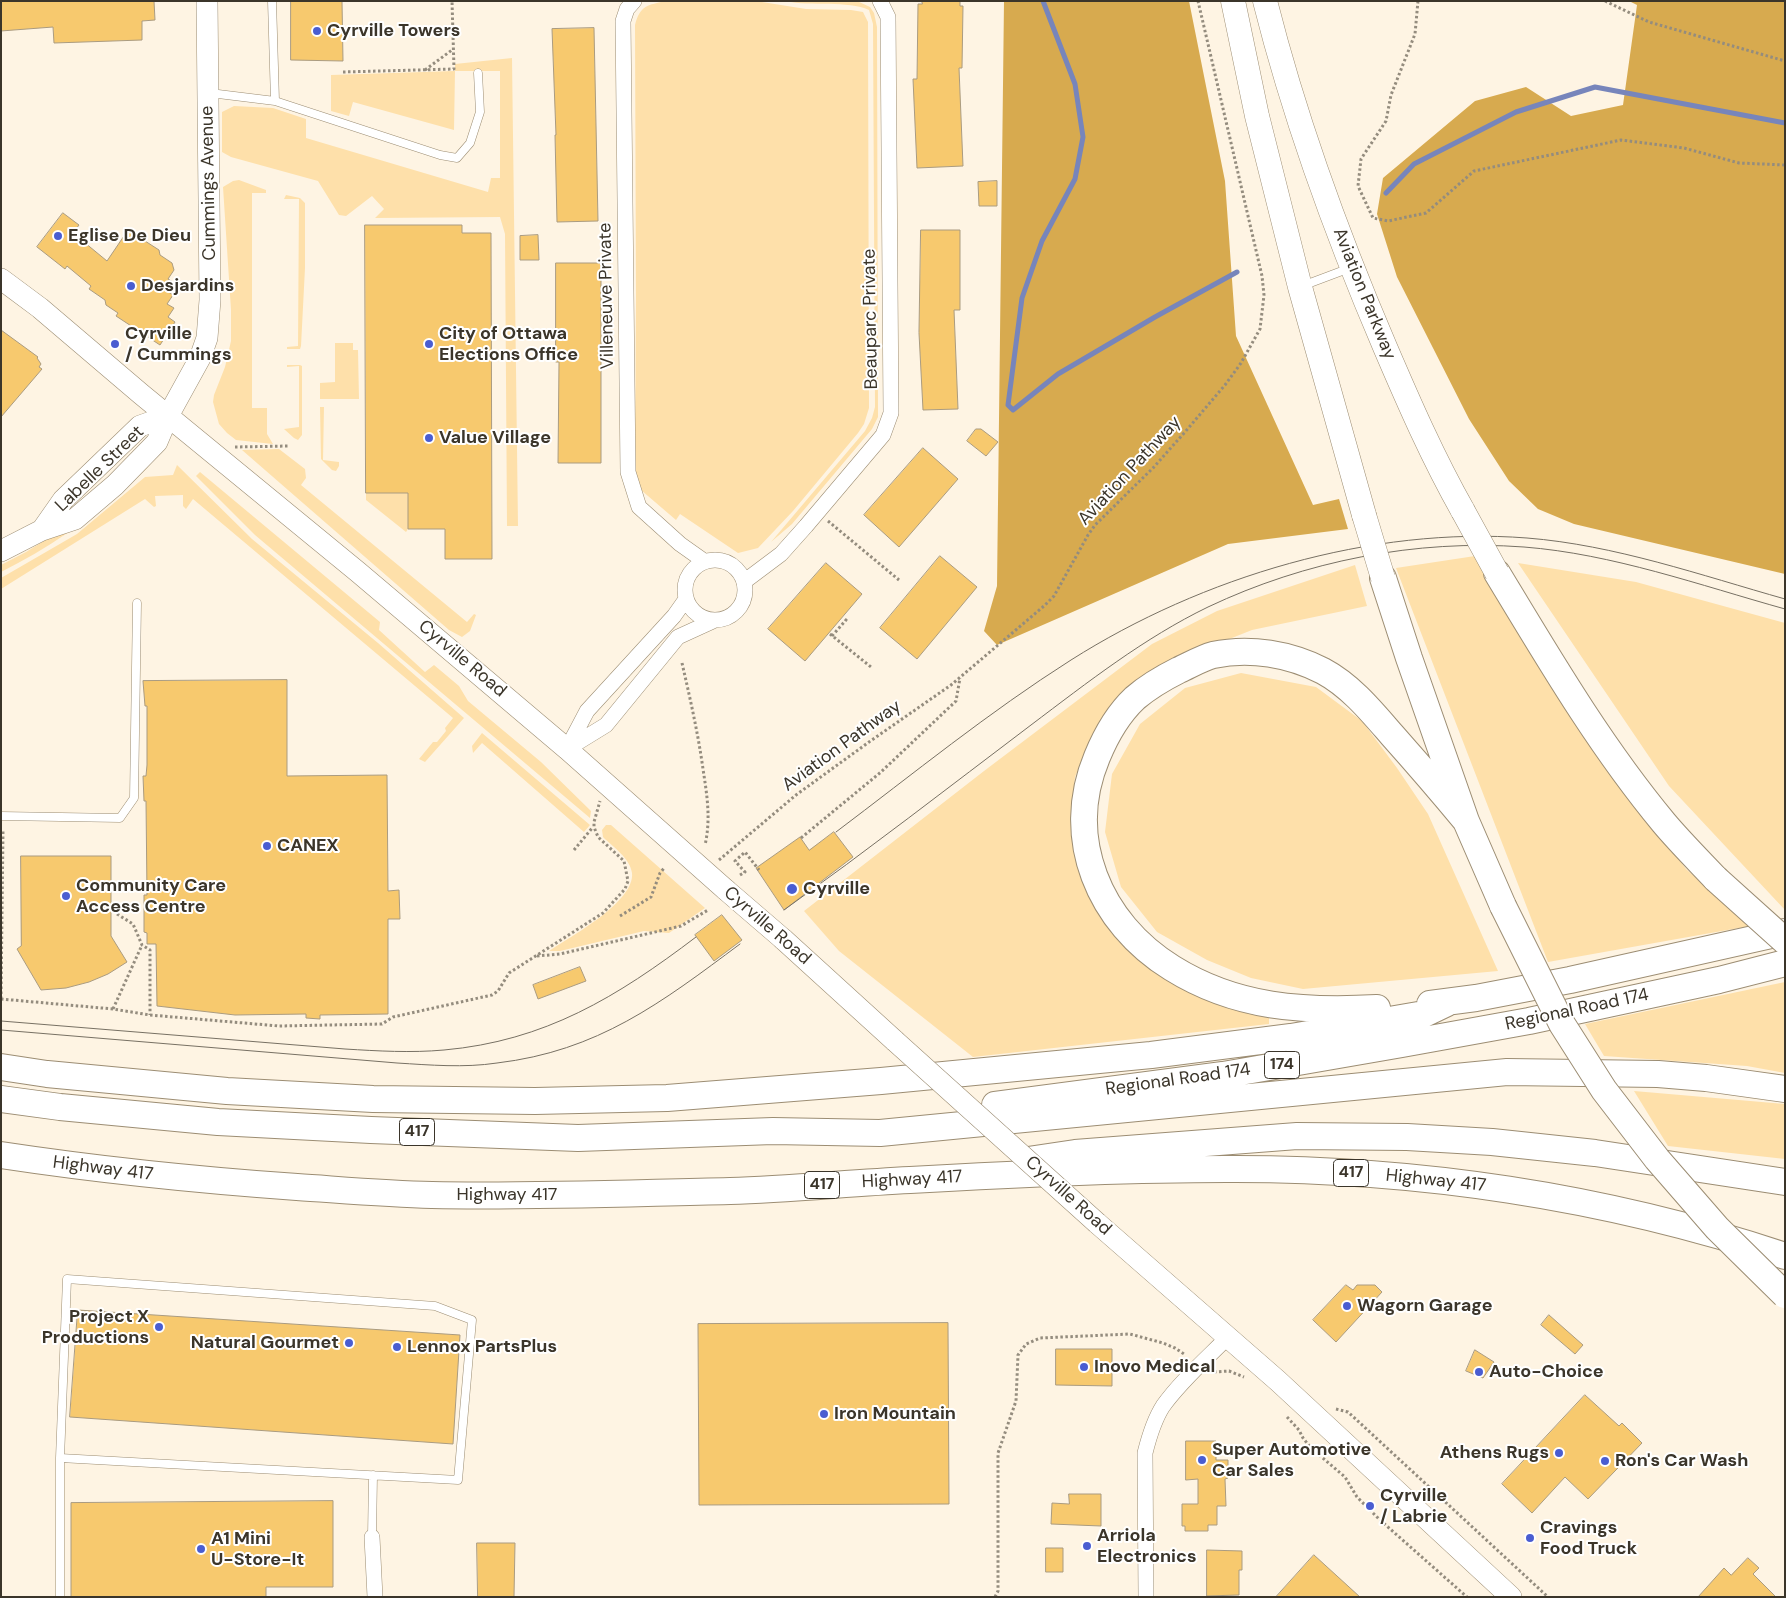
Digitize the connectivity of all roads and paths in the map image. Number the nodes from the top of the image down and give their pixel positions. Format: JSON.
{"nodes":[{"id":1,"x":207,"y":1,"type":"edge"},
{"id":2,"x":272,"y":1,"type":"edge"},
{"id":3,"x":452,"y":1,"type":"edge"},
{"id":4,"x":634,"y":1,"type":"edge"},
{"id":5,"x":880,"y":1,"type":"edge"},
{"id":6,"x":1198,"y":1,"type":"edge"},
{"id":7,"x":1233,"y":1,"type":"edge"},
{"id":8,"x":1265,"y":1,"type":"edge"},
{"id":9,"x":1418,"y":1,"type":"edge"},
{"id":10,"x":1605,"y":1,"type":"edge"},
{"id":11,"x":453,"y":50,"type":"junction"},
{"id":12,"x":1785,"y":61,"type":"edge"},
{"id":13,"x":424,"y":70,"type":"junction"},
{"id":14,"x":344,"y":72,"type":"dead end"},
{"id":15,"x":478,"y":73,"type":"dead end"},
{"id":16,"x":208,"y":93,"type":"junction"},
{"id":17,"x":274,"y":100,"type":"junction"},
{"id":18,"x":1785,"y":165,"type":"edge"},
{"id":19,"x":1352,"y":268,"type":"junction"},
{"id":20,"x":1,"y":280,"type":"edge"},
{"id":21,"x":1300,"y":287,"type":"junction"},
{"id":22,"x":168,"y":416,"type":"junction"},
{"id":23,"x":290,"y":446,"type":"dead end"},
{"id":24,"x":234,"y":447,"type":"dead end"},
{"id":25,"x":818,"y":512,"type":"junction"},
{"id":26,"x":1,"y":551,"type":"edge"},
{"id":27,"x":704,"y":561,"type":"junction"},
{"id":28,"x":1497,"y":573,"type":"joint"},
{"id":29,"x":1383,"y":578,"type":"joint"},
{"id":30,"x":899,"y":580,"type":"dead end"},
{"id":31,"x":745,"y":581,"type":"junction"},
{"id":32,"x":686,"y":599,"type":"junction"},
{"id":33,"x":137,"y":603,"type":"dead end"},
{"id":34,"x":844,"y":619,"type":"dead end"},
{"id":35,"x":713,"y":620,"type":"junction"},
{"id":36,"x":682,"y":663,"type":"dead end"},
{"id":37,"x":872,"y":668,"type":"dead end"},
{"id":38,"x":960,"y":677,"type":"junction"},
{"id":39,"x":567,"y":748,"type":"junction"},
{"id":40,"x":606,"y":784,"type":"junction"},
{"id":41,"x":1,"y":816,"type":"edge"},
{"id":42,"x":1466,"y":821,"type":"junction"},
{"id":43,"x":594,"y":827,"type":"junction"},
{"id":44,"x":3,"y":829,"type":"dead end"},
{"id":45,"x":801,"y":838,"type":"dead end"},
{"id":46,"x":705,"y":845,"type":"dead end"},
{"id":47,"x":574,"y":850,"type":"dead end"},
{"id":48,"x":665,"y":868,"type":"dead end"},
{"id":49,"x":759,"y":870,"type":"dead end"},
{"id":50,"x":705,"y":872,"type":"junction"},
{"id":51,"x":733,"y":883,"type":"junction"},
{"id":52,"x":708,"y":910,"type":"dead end"},
{"id":53,"x":117,"y":914,"type":"dead end"},
{"id":54,"x":620,"y":916,"type":"dead end"},
{"id":55,"x":1785,"y":932,"type":"edge"},
{"id":56,"x":1785,"y":941,"type":"edge"},
{"id":57,"x":142,"y":945,"type":"junction"},
{"id":58,"x":536,"y":956,"type":"junction"},
{"id":59,"x":1785,"y":963,"type":"edge"},
{"id":60,"x":1,"y":999,"type":"edge"},
{"id":61,"x":1446,"y":1003,"type":"junction"},
{"id":62,"x":113,"y":1009,"type":"junction"},
{"id":63,"x":150,"y":1015,"type":"junction"},
{"id":64,"x":1,"y":1067,"type":"edge"},
{"id":65,"x":1785,"y":1089,"type":"edge"},
{"id":66,"x":1,"y":1099,"type":"edge"},
{"id":67,"x":773,"y":1131,"type":"junction"},
{"id":68,"x":1,"y":1155,"type":"edge"},
{"id":69,"x":129,"y":1172,"type":"junction"},
{"id":70,"x":1,"y":1174,"type":"edge"},
{"id":71,"x":909,"y":1180,"type":"junction"},
{"id":72,"x":1785,"y":1182,"type":"edge"},
{"id":73,"x":1785,"y":1256,"type":"edge"},
{"id":74,"x":1785,"y":1295,"type":"edge"},
{"id":75,"x":1228,"y":1337,"type":"junction"},
{"id":76,"x":1184,"y":1354,"type":"dead end"},
{"id":77,"x":1209,"y":1375,"type":"dead end"},
{"id":78,"x":1250,"y":1382,"type":"dead end"},
{"id":79,"x":1293,"y":1409,"type":"junction"},
{"id":80,"x":60,"y":1458,"type":"junction"},
{"id":81,"x":373,"y":1475,"type":"junction"},
{"id":82,"x":372,"y":1536,"type":"joint"},
{"id":83,"x":60,"y":1597,"type":"edge"},
{"id":84,"x":375,"y":1597,"type":"edge"},
{"id":85,"x":994,"y":1597,"type":"edge"},
{"id":86,"x":1146,"y":1597,"type":"edge"},
{"id":87,"x":1467,"y":1597,"type":"edge"},
{"id":88,"x":1510,"y":1597,"type":"edge"},
{"id":89,"x":1548,"y":1597,"type":"edge"}],
"edges":[{"from":1,"to":16,"type":"main road","name":"Cummings Avenue"},
{"from":2,"to":17,"type":"lane"},
{"from":3,"to":11,"type":"path"},
{"from":4,"to":27,"type":"street","name":"Villeneuve Private"},
{"from":5,"to":25,"type":"street","name":"Beauparc Private"},
{"from":6,"to":38,"type":"path","name":"Aviation Pathway"},
{"from":7,"to":21,"type":"main road"},
{"from":8,"to":19,"type":"main road","name":"Aviation Parkway"},
{"from":9,"to":18,"type":"path"},
{"from":10,"to":12,"type":"path"},
{"from":11,"to":13,"type":"path"},
{"from":11,"to":13,"type":"path"},
{"from":13,"to":14,"type":"path"},
{"from":15,"to":17,"type":"lane"},
{"from":16,"to":17,"type":"lane"},
{"from":16,"to":22,"type":"main road","name":"Cummings Avenue"},
{"from":19,"to":21,"type":"lane"},
{"from":19,"to":28,"type":"main road","name":"Aviation Parkway","bridge":true},
{"from":20,"to":22,"type":"main road","name":"Cyrville Road"},
{"from":21,"to":29,"type":"main road","bridge":true},
{"from":22,"to":26,"type":"main road","name":"Labelle Street"},
{"from":22,"to":39,"type":"main road","name":"Cyrville Road"},
{"from":23,"to":24,"type":"path"},
{"from":25,"to":30,"type":"path"},
{"from":25,"to":31,"type":"street","name":"Beauparc Private"},
{"from":27,"to":31,"type":"street"},
{"from":27,"to":32,"type":"street"},
{"from":28,"to":56,"type":"highway","bridge":true},
{"from":29,"to":42,"type":"highway"},
{"from":31,"to":35,"type":"street"},
{"from":32,"to":35,"type":"street"},
{"from":32,"to":39,"type":"street"},
{"from":33,"to":41,"type":"lane"},
{"from":34,"to":37,"type":"path"},
{"from":35,"to":39,"type":"street"},
{"from":36,"to":46,"type":"path"},
{"from":38,"to":45,"type":"path"},
{"from":38,"to":50,"type":"path","name":"Aviation Pathway"},
{"from":39,"to":40,"type":"main road","name":"Cyrville Road"},
{"from":40,"to":43,"type":"path"},
{"from":40,"to":50,"type":"main road","name":"Cyrville Road"},
{"from":42,"to":61,"type":"highway"},
{"from":42,"to":74,"type":"highway","bridge":true},
{"from":43,"to":47,"type":"path"},
{"from":43,"to":58,"type":"path"},
{"from":44,"to":60,"type":"path"},
{"from":48,"to":54,"type":"path"},
{"from":49,"to":51,"type":"path"},
{"from":50,"to":51,"type":"main road","name":"Cyrville Road"},
{"from":51,"to":75,"type":"main road","name":"Cyrville Road","bridge":true},
{"from":52,"to":58,"type":"path"},
{"from":53,"to":57,"type":"path"},
{"from":55,"to":61,"type":"highway"},
{"from":57,"to":62,"type":"path"},
{"from":57,"to":63,"type":"path"},
{"from":58,"to":63,"type":"path"},
{"from":59,"to":67,"type":"highway","name":"Regional Road 174","number":"174"},
{"from":60,"to":62,"type":"path"},
{"from":61,"to":64,"type":"highway"},
{"from":62,"to":63,"type":"path"},
{"from":65,"to":67,"type":"highway","number":"417"},
{"from":66,"to":67,"type":"highway","number":"417"},
{"from":68,"to":69,"type":"highway","name":"Highway 417","number":"417"},
{"from":69,"to":70,"type":"highway"},
{"from":69,"to":71,"type":"highway","name":"Highway 417","number":"417"},
{"from":71,"to":72,"type":"highway"},
{"from":71,"to":73,"type":"highway","name":"Highway 417","number":"417"},
{"from":75,"to":79,"type":"main road","name":"Cyrville Road"},
{"from":75,"to":86,"type":"street"},
{"from":76,"to":85,"type":"path"},
{"from":77,"to":78,"type":"path"},
{"from":79,"to":87,"type":"path"},
{"from":79,"to":88,"type":"main road","name":"Cyrville Road"},
{"from":79,"to":89,"type":"path"},
{"from":80,"to":81,"type":"lane"},
{"from":80,"to":81,"type":"lane"},
{"from":80,"to":83,"type":"lane"},
{"from":81,"to":82,"type":"lane"},
{"from":82,"to":84,"type":"street"}]}
